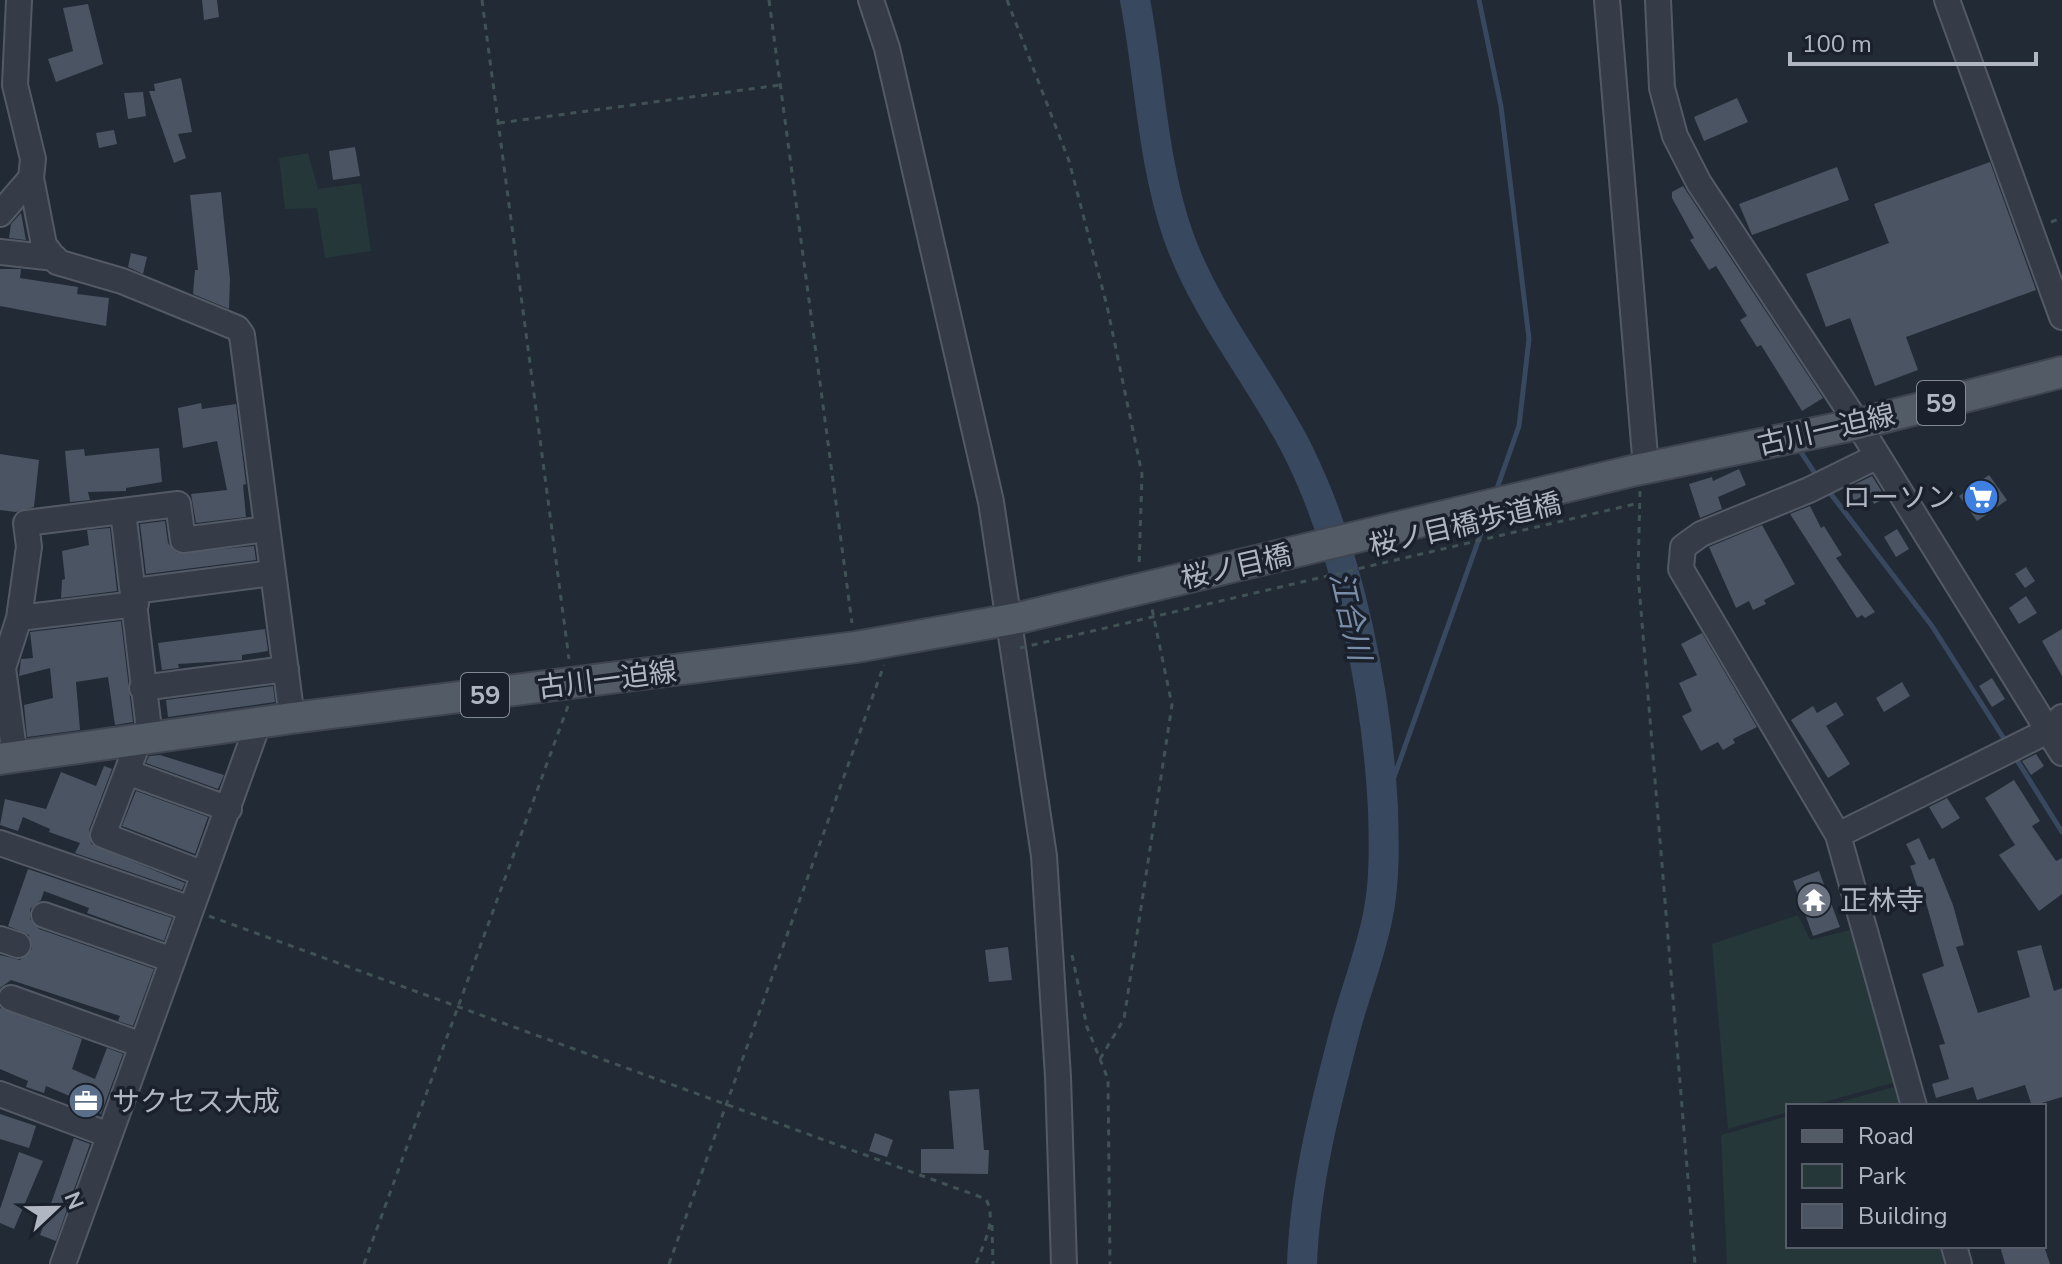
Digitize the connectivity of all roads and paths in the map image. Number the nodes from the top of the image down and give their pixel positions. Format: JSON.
{"nodes":[{"id":1,"x":19,"y":0,"type":"edge"},
{"id":2,"x":482,"y":0,"type":"edge"},
{"id":3,"x":769,"y":0,"type":"edge"},
{"id":4,"x":871,"y":0,"type":"edge"},
{"id":5,"x":1007,"y":0,"type":"edge"},
{"id":6,"x":1607,"y":0,"type":"edge"},
{"id":7,"x":1658,"y":0,"type":"edge"},
{"id":8,"x":1947,"y":0,"type":"edge"},
{"id":9,"x":781,"y":85,"type":"junction"},
{"id":10,"x":499,"y":123,"type":"junction"},
{"id":11,"x":31,"y":178,"type":"junction"},
{"id":12,"x":0,"y":214,"type":"edge"},
{"id":13,"x":0,"y":252,"type":"edge"},
{"id":14,"x":55,"y":258,"type":"junction"},
{"id":15,"x":2062,"y":317,"type":"edge"},
{"id":16,"x":2062,"y":372,"type":"edge"},
{"id":17,"x":1858,"y":424,"type":"junction"},
{"id":18,"x":1878,"y":456,"type":"junction"},
{"id":19,"x":1641,"y":469,"type":"junction"},
{"id":20,"x":1639,"y":503,"type":"junction"},
{"id":21,"x":123,"y":511,"type":"junction"},
{"id":22,"x":267,"y":529,"type":"junction"},
{"id":23,"x":1139,"y":569,"type":"dead end"},
{"id":24,"x":273,"y":573,"type":"junction"},
{"id":25,"x":135,"y":598,"type":"junction"},
{"id":26,"x":1150,"y":603,"type":"dead end"},
{"id":27,"x":19,"y":618,"type":"junction"},
{"id":28,"x":1015,"y":618,"type":"junction"},
{"id":29,"x":891,"y":642,"type":"junction"},
{"id":30,"x":856,"y":647,"type":"junction"},
{"id":31,"x":1020,"y":648,"type":"dead end"},
{"id":32,"x":286,"y":669,"type":"junction"},
{"id":33,"x":572,"y":684,"type":"junction"},
{"id":34,"x":142,"y":688,"type":"junction"},
{"id":35,"x":292,"y":718,"type":"junction"},
{"id":36,"x":258,"y":724,"type":"junction"},
{"id":37,"x":2055,"y":724,"type":"edge"},
{"id":38,"x":144,"y":739,"type":"junction"},
{"id":39,"x":2062,"y":753,"type":"edge"},
{"id":40,"x":7,"y":758,"type":"edge"},
{"id":41,"x":127,"y":772,"type":"junction"},
{"id":42,"x":229,"y":809,"type":"junction"},
{"id":43,"x":1838,"y":835,"type":"junction"},
{"id":44,"x":0,"y":843,"type":"edge"},
{"id":45,"x":204,"y":874,"type":"junction"},
{"id":46,"x":191,"y":909,"type":"junction"},
{"id":47,"x":44,"y":915,"type":"dead end"},
{"id":48,"x":1070,"y":949,"type":"dead end"},
{"id":49,"x":173,"y":960,"type":"junction"},
{"id":50,"x":4,"y":996,"type":"edge"},
{"id":51,"x":458,"y":1005,"type":"junction"},
{"id":52,"x":142,"y":1045,"type":"junction"},
{"id":53,"x":1100,"y":1059,"type":"junction"},
{"id":54,"x":0,"y":1094,"type":"edge"},
{"id":55,"x":1913,"y":1104,"type":"edge"},
{"id":56,"x":725,"y":1106,"type":"junction"},
{"id":57,"x":109,"y":1135,"type":"junction"},
{"id":58,"x":991,"y":1221,"type":"junction"},
{"id":59,"x":63,"y":1264,"type":"edge"},
{"id":60,"x":364,"y":1264,"type":"edge"},
{"id":61,"x":669,"y":1264,"type":"edge"},
{"id":62,"x":976,"y":1264,"type":"edge"},
{"id":63,"x":993,"y":1264,"type":"edge"},
{"id":64,"x":1064,"y":1264,"type":"edge"},
{"id":65,"x":1110,"y":1264,"type":"edge"},
{"id":66,"x":1695,"y":1264,"type":"edge"}],
"edges":[{"from":1,"to":11,"type":"street"},
{"from":2,"to":10,"type":"path"},
{"from":3,"to":9,"type":"path"},
{"from":4,"to":28,"type":"street"},
{"from":5,"to":23,"type":"path"},
{"from":6,"to":19,"type":"street"},
{"from":7,"to":17,"type":"street"},
{"from":8,"to":15,"type":"street"},
{"from":9,"to":10,"type":"path"},
{"from":9,"to":30,"type":"path"},
{"from":10,"to":33,"type":"path"},
{"from":11,"to":12,"type":"street"},
{"from":11,"to":14,"type":"street"},
{"from":13,"to":14,"type":"street"},
{"from":14,"to":22,"type":"street"},
{"from":16,"to":17,"type":"main road","name":"古川一迫線","number":"59"},
{"from":17,"to":18,"type":"street"},
{"from":17,"to":19,"type":"main road","name":"古川一迫線","number":"59"},
{"from":18,"to":37,"type":"street"},
{"from":18,"to":43,"type":"street"},
{"from":19,"to":20,"type":"path"},
{"from":19,"to":28,"type":"main road","name":"桜ノ目橋","number":"59","bridge":true},
{"from":20,"to":31,"type":"path","name":"桜ノ目橋歩道橋","bridge":true},
{"from":20,"to":66,"type":"path"},
{"from":21,"to":22,"type":"street"},
{"from":21,"to":25,"type":"street"},
{"from":21,"to":27,"type":"street"},
{"from":22,"to":24,"type":"street"},
{"from":24,"to":25,"type":"street"},
{"from":24,"to":32,"type":"street"},
{"from":25,"to":27,"type":"street"},
{"from":25,"to":34,"type":"street"},
{"from":26,"to":53,"type":"path"},
{"from":27,"to":40,"type":"street"},
{"from":28,"to":29,"type":"main road","name":"古川一迫線","number":"59"},
{"from":28,"to":64,"type":"street"},
{"from":29,"to":30,"type":"main road","name":"古川一迫線","number":"59"},
{"from":29,"to":56,"type":"path"},
{"from":30,"to":33,"type":"main road","name":"古川一迫線","number":"59"},
{"from":32,"to":34,"type":"street"},
{"from":32,"to":35,"type":"street"},
{"from":33,"to":35,"type":"main road","name":"古川一迫線","number":"59"},
{"from":33,"to":51,"type":"path"},
{"from":34,"to":38,"type":"street"},
{"from":35,"to":36,"type":"main road","name":"古川一迫線","number":"59"},
{"from":36,"to":38,"type":"main road","name":"古川一迫線","number":"59"},
{"from":36,"to":42,"type":"street"},
{"from":37,"to":39,"type":"street"},
{"from":37,"to":43,"type":"street"},
{"from":38,"to":40,"type":"main road","name":"古川一迫線","number":"59"},
{"from":38,"to":41,"type":"street"},
{"from":41,"to":42,"type":"street"},
{"from":41,"to":45,"type":"street"},
{"from":42,"to":45,"type":"street"},
{"from":43,"to":55,"type":"street"},
{"from":44,"to":46,"type":"street"},
{"from":45,"to":46,"type":"street"},
{"from":46,"to":49,"type":"street"},
{"from":46,"to":51,"type":"path"},
{"from":47,"to":49,"type":"street"},
{"from":48,"to":53,"type":"path"},
{"from":49,"to":52,"type":"street"},
{"from":50,"to":52,"type":"street"},
{"from":51,"to":56,"type":"path"},
{"from":51,"to":60,"type":"path"},
{"from":52,"to":57,"type":"street"},
{"from":53,"to":65,"type":"path"},
{"from":54,"to":57,"type":"street"},
{"from":56,"to":58,"type":"path"},
{"from":56,"to":61,"type":"path"},
{"from":57,"to":59,"type":"street"},
{"from":58,"to":62,"type":"path"},
{"from":58,"to":63,"type":"path"}]}
